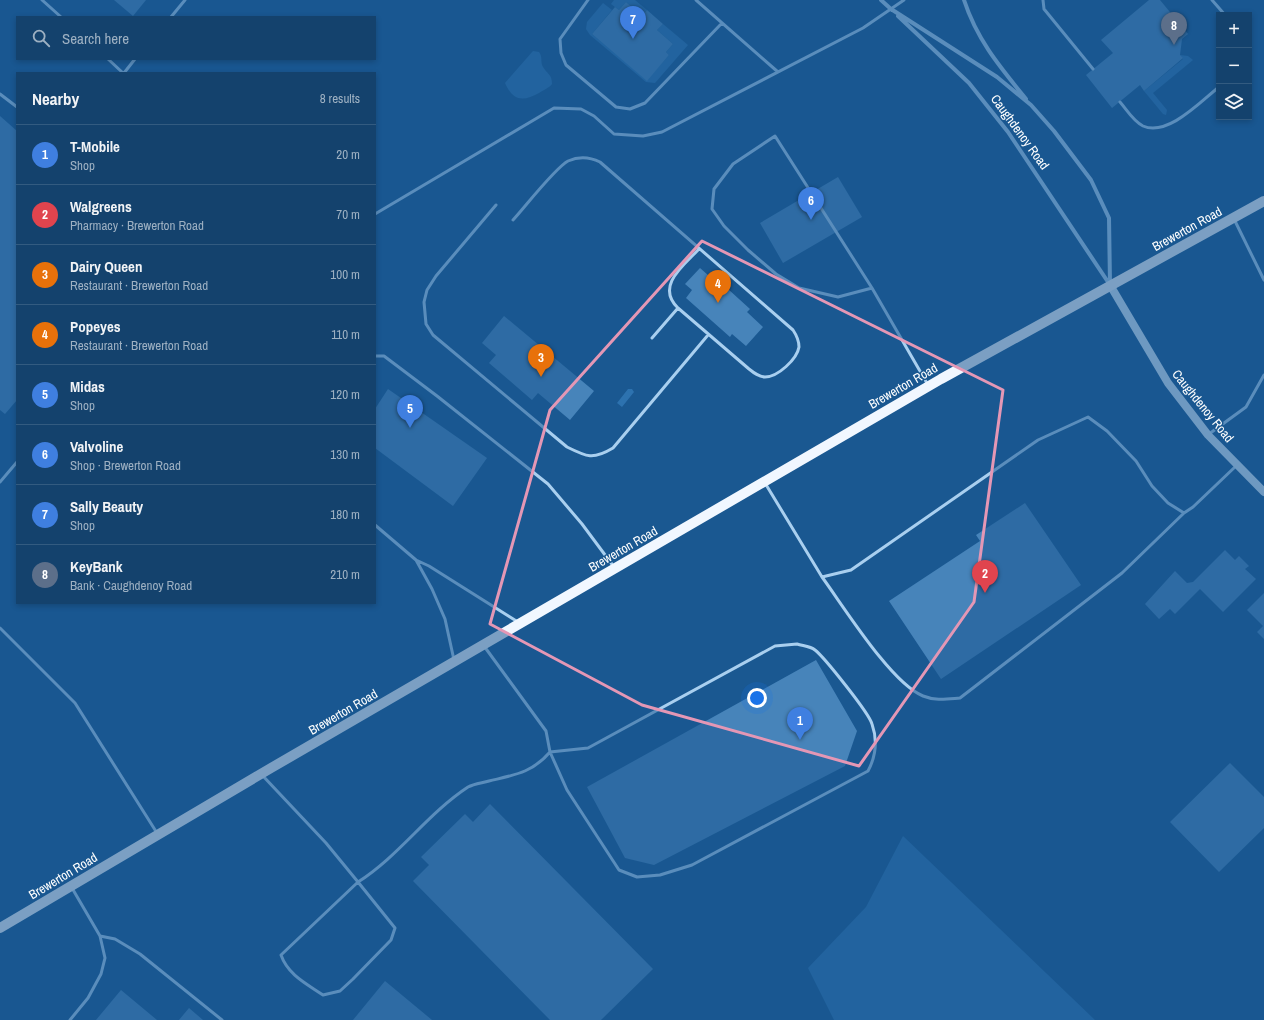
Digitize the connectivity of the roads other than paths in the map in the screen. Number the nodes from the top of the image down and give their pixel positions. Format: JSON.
{"nodes":[{"id":1,"x":42,"y":0,"type":"edge"},
{"id":2,"x":185,"y":0,"type":"edge"},
{"id":3,"x":588,"y":0,"type":"edge"},
{"id":4,"x":696,"y":0,"type":"edge"},
{"id":5,"x":881,"y":0,"type":"edge"},
{"id":6,"x":904,"y":0,"type":"edge"},
{"id":7,"x":964,"y":0,"type":"edge"},
{"id":8,"x":1043,"y":0,"type":"edge"},
{"id":9,"x":1212,"y":0,"type":"edge"},
{"id":10,"x":891,"y":9,"type":"junction"},
{"id":11,"x":1222,"y":12,"type":"edge"},
{"id":12,"x":60,"y":16,"type":"edge"},
{"id":13,"x":172,"y":16,"type":"edge"},
{"id":14,"x":722,"y":23,"type":"junction"},
{"id":15,"x":109,"y":60,"type":"edge"},
{"id":16,"x":134,"y":60,"type":"edge"},
{"id":17,"x":1093,"y":69,"type":"dead end"},
{"id":18,"x":123,"y":72,"type":"edge"},
{"id":19,"x":125,"y":72,"type":"edge"},
{"id":20,"x":778,"y":72,"type":"junction"},
{"id":21,"x":1216,"y":89,"type":"edge"},
{"id":22,"x":0,"y":94,"type":"edge"},
{"id":23,"x":1120,"y":102,"type":"dead end"},
{"id":24,"x":1031,"y":105,"type":"junction"},
{"id":25,"x":16,"y":106,"type":"edge"},
{"id":26,"x":1264,"y":201,"type":"edge"},
{"id":27,"x":496,"y":205,"type":"dead end"},
{"id":28,"x":376,"y":213,"type":"edge"},
{"id":29,"x":1233,"y":218,"type":"junction"},
{"id":30,"x":513,"y":220,"type":"dead end"},
{"id":31,"x":699,"y":249,"type":"junction"},
{"id":32,"x":1264,"y":280,"type":"edge"},
{"id":33,"x":1110,"y":285,"type":"junction"},
{"id":34,"x":872,"y":288,"type":"junction"},
{"id":35,"x":678,"y":308,"type":"junction"},
{"id":36,"x":708,"y":335,"type":"junction"},
{"id":37,"x":652,"y":338,"type":"dead end"},
{"id":38,"x":376,"y":356,"type":"edge"},
{"id":39,"x":1264,"y":378,"type":"edge"},
{"id":40,"x":929,"y":386,"type":"junction"},
{"id":41,"x":1208,"y":435,"type":"junction"},
{"id":42,"x":16,"y":463,"type":"edge"},
{"id":43,"x":1237,"y":465,"type":"junction"},
{"id":44,"x":0,"y":482,"type":"edge"},
{"id":45,"x":764,"y":482,"type":"junction"},
{"id":46,"x":1264,"y":492,"type":"edge"},
{"id":47,"x":1184,"y":512,"type":"junction"},
{"id":48,"x":376,"y":526,"type":"edge"},
{"id":49,"x":416,"y":560,"type":"junction"},
{"id":50,"x":615,"y":569,"type":"junction"},
{"id":51,"x":822,"y":577,"type":"junction"},
{"id":52,"x":521,"y":624,"type":"junction"},
{"id":53,"x":0,"y":628,"type":"edge"},
{"id":54,"x":483,"y":646,"type":"junction"},
{"id":55,"x":455,"y":662,"type":"junction"},
{"id":56,"x":550,"y":752,"type":"junction"},
{"id":57,"x":261,"y":773,"type":"junction"},
{"id":58,"x":158,"y":835,"type":"junction"},
{"id":59,"x":358,"y":882,"type":"junction"},
{"id":60,"x":71,"y":886,"type":"junction"},
{"id":61,"x":0,"y":928,"type":"edge"},
{"id":62,"x":100,"y":936,"type":"junction"},
{"id":63,"x":70,"y":1020,"type":"edge"},
{"id":64,"x":222,"y":1020,"type":"edge"}],
"edges":[{"from":1,"to":12,"type":"lane"},
{"from":2,"to":13,"type":"lane"},
{"from":3,"to":14,"type":"lane"},
{"from":4,"to":14,"type":"lane"},
{"from":5,"to":10,"type":"street","name":"Caughdenoy Road"},
{"from":6,"to":10,"type":"lane"},
{"from":7,"to":24,"type":"street","name":"Caughdenoy Road"},
{"from":8,"to":17,"type":"lane"},
{"from":9,"to":11,"type":"lane"},
{"from":10,"to":20,"type":"lane"},
{"from":10,"to":24,"type":"street","name":"Caughdenoy Road"},
{"from":10,"to":33,"type":"street","name":"Caughdenoy Road"},
{"from":14,"to":20,"type":"lane"},
{"from":15,"to":18,"type":"lane"},
{"from":16,"to":19,"type":"lane"},
{"from":20,"to":28,"type":"lane"},
{"from":21,"to":23,"type":"lane"},
{"from":22,"to":25,"type":"lane"},
{"from":24,"to":33,"type":"street","name":"Caughdenoy Road"},
{"from":26,"to":29,"type":"main road","name":"Brewerton Road"},
{"from":27,"to":36,"type":"lane"},
{"from":29,"to":32,"type":"lane"},
{"from":29,"to":33,"type":"main road","name":"Brewerton Road"},
{"from":30,"to":31,"type":"lane"},
{"from":31,"to":35,"type":"lane"},
{"from":31,"to":36,"type":"lane"},
{"from":33,"to":40,"type":"main road","name":"Brewerton Road"},
{"from":33,"to":41,"type":"street","name":"Caughdenoy Road"},
{"from":34,"to":34,"type":"lane"},
{"from":34,"to":40,"type":"lane"},
{"from":35,"to":36,"type":"lane"},
{"from":35,"to":37,"type":"lane"},
{"from":38,"to":50,"type":"lane"},
{"from":39,"to":41,"type":"lane"},
{"from":40,"to":45,"type":"main road","name":"Brewerton Road"},
{"from":41,"to":43,"type":"street","name":"Caughdenoy Road"},
{"from":42,"to":44,"type":"lane"},
{"from":43,"to":46,"type":"street","name":"Caughdenoy Road"},
{"from":43,"to":47,"type":"lane"},
{"from":45,"to":50,"type":"main road","name":"Brewerton Road"},
{"from":45,"to":51,"type":"lane"},
{"from":47,"to":51,"type":"lane"},
{"from":47,"to":51,"type":"lane"},
{"from":48,"to":49,"type":"lane"},
{"from":49,"to":52,"type":"lane"},
{"from":49,"to":55,"type":"lane"},
{"from":50,"to":52,"type":"main road","name":"Brewerton Road"},
{"from":52,"to":54,"type":"main road","name":"Brewerton Road"},
{"from":53,"to":58,"type":"lane"},
{"from":54,"to":55,"type":"main road","name":"Brewerton Road"},
{"from":54,"to":56,"type":"lane"},
{"from":55,"to":57,"type":"main road","name":"Brewerton Road"},
{"from":56,"to":56,"type":"lane"},
{"from":56,"to":59,"type":"lane"},
{"from":57,"to":58,"type":"main road","name":"Brewerton Road"},
{"from":57,"to":59,"type":"lane"},
{"from":58,"to":60,"type":"main road","name":"Brewerton Road"},
{"from":59,"to":59,"type":"lane"},
{"from":60,"to":61,"type":"main road","name":"Brewerton Road"},
{"from":60,"to":62,"type":"lane"},
{"from":62,"to":63,"type":"lane"},
{"from":62,"to":64,"type":"lane"}]}
